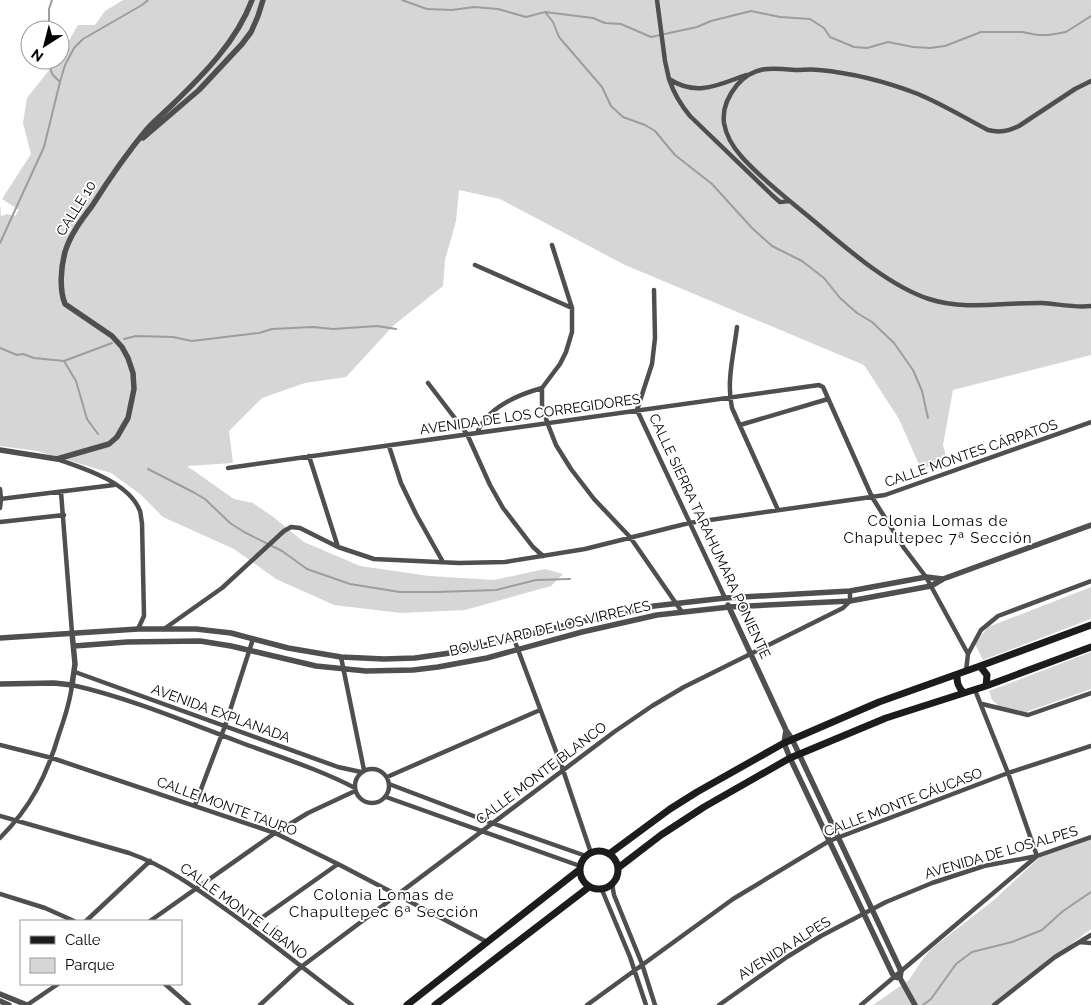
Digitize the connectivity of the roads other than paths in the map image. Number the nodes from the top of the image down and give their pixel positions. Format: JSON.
{"nodes":[{"id":1,"x":252,"y":0,"type":"edge"},
{"id":2,"x":263,"y":0,"type":"edge"},
{"id":3,"x":657,"y":0,"type":"edge"},
{"id":4,"x":748,"y":74,"type":"junction"},
{"id":5,"x":669,"y":79,"type":"junction"},
{"id":6,"x":1091,"y":81,"type":"edge"},
{"id":7,"x":137,"y":142,"type":"junction"},
{"id":8,"x":789,"y":200,"type":"junction"},
{"id":9,"x":552,"y":246,"type":"dead end"},
{"id":10,"x":475,"y":266,"type":"dead end"},
{"id":11,"x":654,"y":290,"type":"dead end"},
{"id":12,"x":1088,"y":306,"type":"edge"},
{"id":13,"x":572,"y":308,"type":"junction"},
{"id":14,"x":1091,"y":312,"type":"edge"},
{"id":15,"x":737,"y":327,"type":"dead end"},
{"id":16,"x":428,"y":383,"type":"dead end"},
{"id":17,"x":542,"y":388,"type":"junction"},
{"id":18,"x":730,"y":398,"type":"junction"},
{"id":19,"x":828,"y":399,"type":"junction"},
{"id":20,"x":638,"y":410,"type":"junction"},
{"id":21,"x":547,"y":422,"type":"junction"},
{"id":22,"x":1091,"y":422,"type":"edge"},
{"id":23,"x":740,"y":425,"type":"junction"},
{"id":24,"x":477,"y":433,"type":"junction"},
{"id":25,"x":467,"y":434,"type":"junction"},
{"id":26,"x":389,"y":446,"type":"junction"},
{"id":27,"x":0,"y":450,"type":"edge"},
{"id":28,"x":309,"y":456,"type":"junction"},
{"id":29,"x":57,"y":459,"type":"junction"},
{"id":30,"x":228,"y":468,"type":"dead end"},
{"id":31,"x":115,"y":485,"type":"junction"},
{"id":32,"x":0,"y":489,"type":"edge"},
{"id":33,"x":61,"y":492,"type":"junction"},
{"id":34,"x":872,"y":497,"type":"junction"},
{"id":35,"x":1,"y":499,"type":"edge"},
{"id":36,"x":0,"y":508,"type":"edge"},
{"id":37,"x":778,"y":510,"type":"junction"},
{"id":38,"x":64,"y":515,"type":"junction"},
{"id":39,"x":0,"y":522,"type":"edge"},
{"id":40,"x":689,"y":523,"type":"junction"},
{"id":41,"x":1091,"y":525,"type":"edge"},
{"id":42,"x":630,"y":537,"type":"junction"},
{"id":43,"x":338,"y":548,"type":"junction"},
{"id":44,"x":543,"y":556,"type":"junction"},
{"id":45,"x":444,"y":562,"type":"junction"},
{"id":46,"x":926,"y":577,"type":"junction"},
{"id":47,"x":943,"y":579,"type":"junction"},
{"id":48,"x":1091,"y":581,"type":"edge"},
{"id":49,"x":931,"y":586,"type":"junction"},
{"id":50,"x":850,"y":591,"type":"junction"},
{"id":51,"x":725,"y":598,"type":"junction"},
{"id":52,"x":850,"y":601,"type":"junction"},
{"id":53,"x":677,"y":604,"type":"junction"},
{"id":54,"x":729,"y":607,"type":"junction"},
{"id":55,"x":682,"y":612,"type":"junction"},
{"id":56,"x":1091,"y":625,"type":"edge"},
{"id":57,"x":138,"y":629,"type":"junction"},
{"id":58,"x":164,"y":629,"type":"junction"},
{"id":59,"x":72,"y":633,"type":"junction"},
{"id":60,"x":0,"y":638,"type":"edge"},
{"id":61,"x":254,"y":639,"type":"junction"},
{"id":62,"x":514,"y":639,"type":"junction"},
{"id":63,"x":74,"y":646,"type":"junction"},
{"id":64,"x":1091,"y":647,"type":"edge"},
{"id":65,"x":250,"y":650,"type":"junction"},
{"id":66,"x":518,"y":650,"type":"junction"},
{"id":67,"x":751,"y":653,"type":"junction"},
{"id":68,"x":968,"y":654,"type":"junction"},
{"id":69,"x":341,"y":657,"type":"junction"},
{"id":70,"x":980,"y":666,"type":"junction"},
{"id":71,"x":343,"y":669,"type":"junction"},
{"id":72,"x":75,"y":672,"type":"junction"},
{"id":73,"x":966,"y":672,"type":"junction"},
{"id":74,"x":957,"y":676,"type":"junction"},
{"id":75,"x":0,"y":684,"type":"edge"},
{"id":76,"x":72,"y":684,"type":"junction"},
{"id":77,"x":986,"y":686,"type":"junction"},
{"id":78,"x":975,"y":690,"type":"junction"},
{"id":79,"x":964,"y":693,"type":"junction"},
{"id":80,"x":1091,"y":693,"type":"edge"},
{"id":81,"x":982,"y":704,"type":"junction"},
{"id":82,"x":540,"y":710,"type":"junction"},
{"id":83,"x":225,"y":726,"type":"junction"},
{"id":84,"x":786,"y":730,"type":"junction"},
{"id":85,"x":222,"y":735,"type":"junction"},
{"id":86,"x":792,"y":739,"type":"junction"},
{"id":87,"x":784,"y":743,"type":"junction"},
{"id":88,"x":0,"y":745,"type":"edge"},
{"id":89,"x":1091,"y":746,"type":"edge"},
{"id":90,"x":799,"y":755,"type":"junction"},
{"id":91,"x":52,"y":758,"type":"junction"},
{"id":92,"x":790,"y":758,"type":"junction"},
{"id":93,"x":563,"y":770,"type":"junction"},
{"id":94,"x":363,"y":771,"type":"junction"},
{"id":95,"x":1008,"y":773,"type":"junction"},
{"id":96,"x":387,"y":777,"type":"junction"},
{"id":97,"x":390,"y":784,"type":"junction"},
{"id":98,"x":355,"y":790,"type":"junction"},
{"id":99,"x":386,"y":796,"type":"junction"},
{"id":100,"x":195,"y":805,"type":"junction"},
{"id":101,"x":0,"y":816,"type":"edge"},
{"id":102,"x":16,"y":820,"type":"junction"},
{"id":103,"x":492,"y":824,"type":"junction"},
{"id":104,"x":481,"y":831,"type":"junction"},
{"id":105,"x":275,"y":833,"type":"junction"},
{"id":106,"x":838,"y":837,"type":"junction"},
{"id":107,"x":1091,"y":837,"type":"edge"},
{"id":108,"x":0,"y":838,"type":"edge"},
{"id":109,"x":829,"y":841,"type":"junction"},
{"id":110,"x":588,"y":854,"type":"junction"},
{"id":111,"x":609,"y":854,"type":"junction"},
{"id":112,"x":1037,"y":856,"type":"junction"},
{"id":113,"x":150,"y":860,"type":"junction"},
{"id":114,"x":338,"y":864,"type":"junction"},
{"id":115,"x":580,"y":868,"type":"junction"},
{"id":116,"x":618,"y":868,"type":"junction"},
{"id":117,"x":612,"y":884,"type":"junction"},
{"id":118,"x":590,"y":887,"type":"junction"},
{"id":119,"x":197,"y":889,"type":"junction"},
{"id":120,"x":602,"y":890,"type":"junction"},
{"id":121,"x":0,"y":894,"type":"edge"},
{"id":122,"x":397,"y":895,"type":"junction"},
{"id":123,"x":872,"y":909,"type":"junction"},
{"id":124,"x":864,"y":913,"type":"junction"},
{"id":125,"x":72,"y":920,"type":"edge"},
{"id":126,"x":87,"y":920,"type":"edge"},
{"id":127,"x":151,"y":920,"type":"edge"},
{"id":128,"x":250,"y":926,"type":"junction"},
{"id":129,"x":1091,"y":936,"type":"edge"},
{"id":130,"x":1079,"y":941,"type":"junction"},
{"id":131,"x":488,"y":942,"type":"junction"},
{"id":132,"x":1091,"y":943,"type":"edge"},
{"id":133,"x":642,"y":964,"type":"junction"},
{"id":134,"x":301,"y":966,"type":"junction"},
{"id":135,"x":635,"y":969,"type":"junction"},
{"id":136,"x":901,"y":971,"type":"junction"},
{"id":137,"x":898,"y":978,"type":"junction"},
{"id":138,"x":57,"y":985,"type":"edge"},
{"id":139,"x":166,"y":985,"type":"edge"},
{"id":140,"x":0,"y":994,"type":"edge"},
{"id":141,"x":0,"y":1001,"type":"edge"},
{"id":142,"x":8,"y":1005,"type":"edge"},
{"id":143,"x":27,"y":1005,"type":"edge"},
{"id":144,"x":189,"y":1005,"type":"edge"},
{"id":145,"x":260,"y":1005,"type":"edge"},
{"id":146,"x":352,"y":1005,"type":"edge"},
{"id":147,"x":407,"y":1005,"type":"edge"},
{"id":148,"x":435,"y":1005,"type":"edge"},
{"id":149,"x":587,"y":1005,"type":"edge"},
{"id":150,"x":646,"y":1005,"type":"edge"},
{"id":151,"x":655,"y":1005,"type":"edge"},
{"id":152,"x":719,"y":1005,"type":"edge"},
{"id":153,"x":861,"y":1005,"type":"edge"},
{"id":154,"x":915,"y":1005,"type":"edge"},
{"id":155,"x":994,"y":1005,"type":"edge"}],
"edges":[{"from":1,"to":7,"type":"street","name":"CALLE 10"},
{"from":2,"to":7,"type":"street","name":"CALLE 10"},
{"from":3,"to":5,"type":"street"},
{"from":4,"to":5,"type":"street"},
{"from":4,"to":6,"type":"street"},
{"from":4,"to":8,"type":"street"},
{"from":5,"to":8,"type":"street"},
{"from":7,"to":29,"type":"street","name":"CALLE 10"},
{"from":8,"to":12,"type":"street"},
{"from":9,"to":13,"type":"street"},
{"from":10,"to":13,"type":"street"},
{"from":11,"to":20,"type":"street","name":"CALLE SIERRA TARAHUMARA PONIENTE"},
{"from":12,"to":14,"type":"street"},
{"from":13,"to":17,"type":"street"},
{"from":15,"to":18,"type":"street"},
{"from":16,"to":25,"type":"street"},
{"from":17,"to":21,"type":"street"},
{"from":17,"to":24,"type":"street"},
{"from":18,"to":19,"type":"street","name":"AVENIDA DE LOS CORREGIDORES"},
{"from":18,"to":20,"type":"street","name":"AVENIDA DE LOS CORREGIDORES"},
{"from":18,"to":23,"type":"street"},
{"from":19,"to":23,"type":"street"},
{"from":19,"to":34,"type":"street"},
{"from":20,"to":21,"type":"street","name":"AVENIDA DE LOS CORREGIDORES"},
{"from":20,"to":40,"type":"street","name":"CALLE SIERRA TARAHUMARA PONIENTE"},
{"from":21,"to":24,"type":"street","name":"AVENIDA DE LOS CORREGIDORES"},
{"from":21,"to":42,"type":"street"},
{"from":22,"to":34,"type":"street","name":"CALLE MONTES CÁRPATOS"},
{"from":23,"to":37,"type":"street"},
{"from":24,"to":25,"type":"street","name":"AVENIDA DE LOS CORREGIDORES"},
{"from":25,"to":26,"type":"street","name":"AVENIDA DE LOS CORREGIDORES"},
{"from":25,"to":44,"type":"street"},
{"from":26,"to":28,"type":"street","name":"AVENIDA DE LOS CORREGIDORES"},
{"from":26,"to":45,"type":"street"},
{"from":27,"to":29,"type":"street"},
{"from":28,"to":30,"type":"street","name":"AVENIDA DE LOS CORREGIDORES"},
{"from":28,"to":43,"type":"street"},
{"from":29,"to":31,"type":"street"},
{"from":31,"to":33,"type":"street"},
{"from":31,"to":57,"type":"street"},
{"from":32,"to":35,"type":"street"},
{"from":33,"to":35,"type":"street"},
{"from":33,"to":38,"type":"street"},
{"from":34,"to":37,"type":"street","name":"CALLE MONTES CÁRPATOS"},
{"from":34,"to":46,"type":"street"},
{"from":35,"to":36,"type":"street"},
{"from":37,"to":40,"type":"street","name":"CALLE MONTES CÁRPATOS"},
{"from":38,"to":39,"type":"street"},
{"from":38,"to":59,"type":"street"},
{"from":40,"to":42,"type":"street","name":"CALLE MONTES CÁRPATOS"},
{"from":40,"to":51,"type":"street","name":"CALLE SIERRA TARAHUMARA PONIENTE"},
{"from":41,"to":47,"type":"street","name":"BOULEVARD DE LOS VIRREYES"},
{"from":42,"to":44,"type":"street","name":"CALLE MONTES CÁRPATOS"},
{"from":42,"to":53,"type":"street"},
{"from":43,"to":45,"type":"street","name":"CALLE MONTES CÁRPATOS"},
{"from":43,"to":58,"type":"street","name":"CALLE MONTES CÁRPATOS"},
{"from":44,"to":45,"type":"street","name":"CALLE MONTES CÁRPATOS"},
{"from":46,"to":47,"type":"street","name":"BOULEVARD DE LOS VIRREYES"},
{"from":46,"to":49,"type":"street"},
{"from":46,"to":50,"type":"street","name":"BOULEVARD DE LOS VIRREYES"},
{"from":47,"to":49,"type":"street","name":"BOULEVARD DE LOS VIRREYES"},
{"from":48,"to":68,"type":"street"},
{"from":49,"to":52,"type":"street","name":"BOULEVARD DE LOS VIRREYES"},
{"from":49,"to":68,"type":"street"},
{"from":50,"to":51,"type":"street","name":"BOULEVARD DE LOS VIRREYES"},
{"from":50,"to":52,"type":"street"},
{"from":51,"to":53,"type":"street","name":"BOULEVARD DE LOS VIRREYES"},
{"from":51,"to":54,"type":"street","name":"CALLE SIERRA TARAHUMARA PONIENTE"},
{"from":52,"to":54,"type":"street","name":"BOULEVARD DE LOS VIRREYES"},
{"from":52,"to":67,"type":"street","name":"CALLE MONTE BLANCO"},
{"from":53,"to":55,"type":"street"},
{"from":53,"to":62,"type":"street","name":"BOULEVARD DE LOS VIRREYES"},
{"from":54,"to":55,"type":"street","name":"BOULEVARD DE LOS VIRREYES"},
{"from":54,"to":67,"type":"street","name":"CALLE SIERRA TARAHUMARA PONIENTE"},
{"from":55,"to":66,"type":"street","name":"BOULEVARD DE LOS VIRREYES"},
{"from":56,"to":70,"type":"main road"},
{"from":57,"to":58,"type":"street","name":"BOULEVARD DE LOS VIRREYES"},
{"from":57,"to":59,"type":"street","name":"BOULEVARD DE LOS VIRREYES"},
{"from":58,"to":61,"type":"street","name":"BOULEVARD DE LOS VIRREYES"},
{"from":59,"to":60,"type":"street","name":"BOULEVARD DE LOS VIRREYES"},
{"from":59,"to":63,"type":"street"},
{"from":61,"to":65,"type":"street"},
{"from":61,"to":69,"type":"street","name":"BOULEVARD DE LOS VIRREYES"},
{"from":62,"to":66,"type":"street"},
{"from":62,"to":69,"type":"street","name":"BOULEVARD DE LOS VIRREYES"},
{"from":63,"to":65,"type":"street","name":"BOULEVARD DE LOS VIRREYES"},
{"from":63,"to":72,"type":"street"},
{"from":64,"to":77,"type":"main road"},
{"from":65,"to":71,"type":"street","name":"BOULEVARD DE LOS VIRREYES"},
{"from":65,"to":83,"type":"street"},
{"from":66,"to":71,"type":"street","name":"BOULEVARD DE LOS VIRREYES"},
{"from":66,"to":82,"type":"street"},
{"from":67,"to":84,"type":"street","name":"CALLE SIERRA TARAHUMARA PONIENTE"},
{"from":67,"to":93,"type":"street","name":"CALLE MONTE BLANCO"},
{"from":68,"to":73,"type":"street"},
{"from":69,"to":71,"type":"street"},
{"from":70,"to":73,"type":"main road"},
{"from":70,"to":77,"type":"main road"},
{"from":71,"to":94,"type":"street"},
{"from":72,"to":76,"type":"street"},
{"from":72,"to":83,"type":"street","name":"AVENIDA EXPLANADA"},
{"from":73,"to":74,"type":"main road"},
{"from":74,"to":79,"type":"main road"},
{"from":74,"to":86,"type":"main road"},
{"from":75,"to":76,"type":"street"},
{"from":76,"to":85,"type":"street","name":"AVENIDA EXPLANADA"},
{"from":76,"to":91,"type":"street"},
{"from":77,"to":78,"type":"main road"},
{"from":78,"to":79,"type":"main road"},
{"from":78,"to":81,"type":"street"},
{"from":79,"to":90,"type":"main road"},
{"from":80,"to":81,"type":"street"},
{"from":81,"to":95,"type":"street"},
{"from":82,"to":93,"type":"street"},
{"from":82,"to":96,"type":"street"},
{"from":83,"to":85,"type":"street"},
{"from":83,"to":94,"type":"street","name":"AVENIDA EXPLANADA"},
{"from":84,"to":86,"type":"street","name":"CALLE SIERRA TARAHUMARA PONIENTE"},
{"from":84,"to":87,"type":"street"},
{"from":85,"to":98,"type":"street","name":"AVENIDA EXPLANADA"},
{"from":85,"to":100,"type":"street"},
{"from":86,"to":87,"type":"main road"},
{"from":86,"to":90,"type":"street","name":"CALLE SIERRA TARAHUMARA PONIENTE"},
{"from":87,"to":92,"type":"street"},
{"from":87,"to":111,"type":"main road"},
{"from":88,"to":91,"type":"street","name":"CALLE MONTE TAURO"},
{"from":89,"to":95,"type":"street","name":"CALLE MONTE CÁUCASO"},
{"from":90,"to":92,"type":"main road"},
{"from":90,"to":106,"type":"street","name":"CALLE SIERRA TARAHUMARA PONIENTE"},
{"from":91,"to":100,"type":"street","name":"CALLE MONTE TAURO"},
{"from":91,"to":102,"type":"street"},
{"from":92,"to":109,"type":"street"},
{"from":92,"to":116,"type":"main road"},
{"from":93,"to":103,"type":"street","name":"CALLE MONTE BLANCO"},
{"from":93,"to":110,"type":"street"},
{"from":94,"to":96,"type":"street"},
{"from":94,"to":98,"type":"street"},
{"from":95,"to":106,"type":"street","name":"CALLE MONTE CÁUCASO"},
{"from":95,"to":112,"type":"street"},
{"from":96,"to":97,"type":"street"},
{"from":97,"to":99,"type":"street"},
{"from":97,"to":103,"type":"street"},
{"from":98,"to":99,"type":"street"},
{"from":98,"to":105,"type":"street"},
{"from":99,"to":104,"type":"street"},
{"from":100,"to":105,"type":"street","name":"CALLE MONTE TAURO"},
{"from":101,"to":102,"type":"street","name":"CALLE MONTE LÍBANO"},
{"from":102,"to":108,"type":"street"},
{"from":102,"to":113,"type":"street","name":"CALLE MONTE LÍBANO"},
{"from":103,"to":104,"type":"street","name":"CALLE MONTE BLANCO"},
{"from":103,"to":110,"type":"street"},
{"from":104,"to":115,"type":"street"},
{"from":104,"to":122,"type":"street","name":"CALLE MONTE BLANCO"},
{"from":105,"to":114,"type":"street","name":"CALLE MONTE TAURO"},
{"from":105,"to":119,"type":"street"},
{"from":106,"to":109,"type":"street","name":"CALLE MONTE CÁUCASO"},
{"from":106,"to":123,"type":"street","name":"CALLE SIERRA TARAHUMARA PONIENTE"},
{"from":107,"to":112,"type":"street","name":"AVENIDA DE LOS ALPES"},
{"from":109,"to":124,"type":"street"},
{"from":109,"to":133,"type":"street","name":"CALLE MONTE CÁUCASO"},
{"from":110,"to":111,"type":"main road"},
{"from":110,"to":115,"type":"main road"},
{"from":111,"to":116,"type":"main road"},
{"from":112,"to":123,"type":"street","name":"AVENIDA DE LOS ALPES"},
{"from":112,"to":136,"type":"street"},
{"from":113,"to":119,"type":"street","name":"CALLE MONTE LÍBANO"},
{"from":113,"to":126,"type":"street"},
{"from":114,"to":122,"type":"street","name":"CALLE MONTE TAURO"},
{"from":114,"to":128,"type":"street"},
{"from":115,"to":118,"type":"main road"},
{"from":115,"to":131,"type":"main road"},
{"from":116,"to":117,"type":"main road"},
{"from":117,"to":120,"type":"main road"},
{"from":117,"to":133,"type":"street"},
{"from":118,"to":120,"type":"main road"},
{"from":118,"to":148,"type":"main road"},
{"from":119,"to":127,"type":"street"},
{"from":119,"to":128,"type":"street","name":"CALLE MONTE LÍBANO"},
{"from":120,"to":135,"type":"street"},
{"from":121,"to":125,"type":"street"},
{"from":122,"to":131,"type":"street","name":"CALLE MONTE TAURO"},
{"from":122,"to":134,"type":"street","name":"CALLE MONTE BLANCO"},
{"from":123,"to":124,"type":"street","name":"AVENIDA DE LOS ALPES"},
{"from":123,"to":136,"type":"street","name":"CALLE SIERRA TARAHUMARA PONIENTE"},
{"from":124,"to":137,"type":"street"},
{"from":124,"to":152,"type":"street","name":"AVENIDA ALPES"},
{"from":128,"to":134,"type":"street","name":"CALLE MONTE LÍBANO"},
{"from":129,"to":130,"type":"street"},
{"from":130,"to":132,"type":"street"},
{"from":130,"to":155,"type":"street"},
{"from":131,"to":147,"type":"main road"},
{"from":133,"to":135,"type":"street","name":"CALLE MONTE CÁUCASO"},
{"from":133,"to":151,"type":"street"},
{"from":134,"to":145,"type":"street","name":"CALLE MONTE BLANCO"},
{"from":134,"to":146,"type":"street","name":"CALLE MONTE LÍBANO"},
{"from":135,"to":149,"type":"street","name":"CALLE MONTE CÁUCASO"},
{"from":135,"to":150,"type":"street"},
{"from":136,"to":137,"type":"street"},
{"from":137,"to":153,"type":"street"},
{"from":137,"to":154,"type":"street"},
{"from":138,"to":143,"type":"street"},
{"from":139,"to":144,"type":"street"},
{"from":140,"to":143,"type":"street"},
{"from":141,"to":142,"type":"street"}]}
